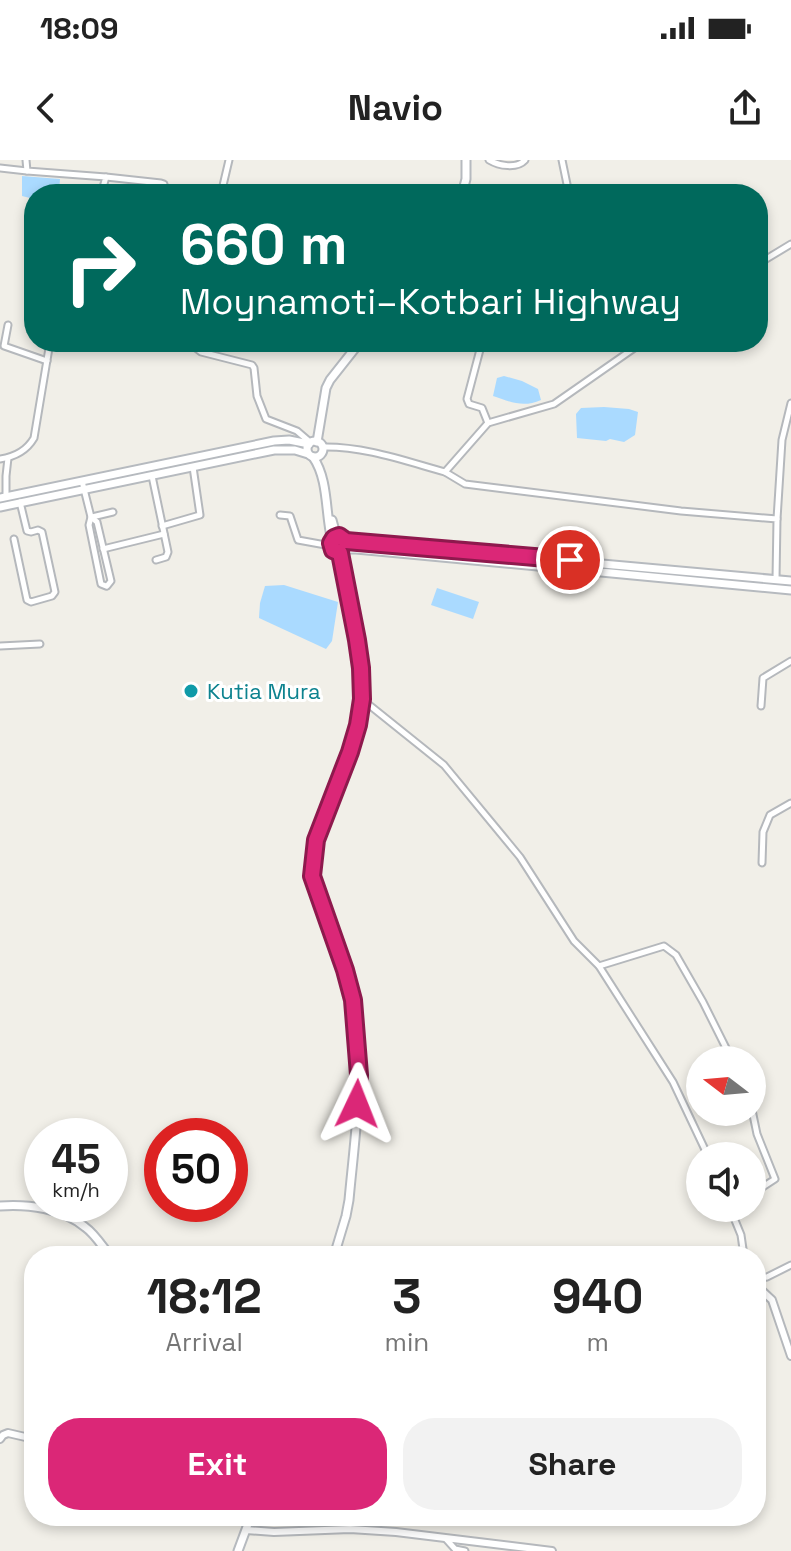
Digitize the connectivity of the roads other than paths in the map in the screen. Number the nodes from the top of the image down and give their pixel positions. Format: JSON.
{"nodes":[{"id":1,"x":26,"y":160,"type":"edge"},
{"id":2,"x":229,"y":160,"type":"edge"},
{"id":3,"x":466,"y":160,"type":"edge"},
{"id":4,"x":489,"y":160,"type":"edge"},
{"id":5,"x":525,"y":160,"type":"edge"},
{"id":6,"x":562,"y":160,"type":"edge"},
{"id":7,"x":0,"y":168,"type":"edge"},
{"id":8,"x":27,"y":171,"type":"junction"},
{"id":9,"x":106,"y":177,"type":"junction"},
{"id":10,"x":104,"y":184,"type":"edge"},
{"id":11,"x":164,"y":184,"type":"edge"},
{"id":12,"x":223,"y":184,"type":"edge"},
{"id":13,"x":465,"y":184,"type":"edge"},
{"id":14,"x":567,"y":184,"type":"edge"},
{"id":15,"x":791,"y":244,"type":"edge"},
{"id":16,"x":768,"y":258,"type":"edge"},
{"id":17,"x":8,"y":325,"type":"dead end"},
{"id":18,"x":48,"y":352,"type":"edge"},
{"id":19,"x":201,"y":352,"type":"edge"},
{"id":20,"x":352,"y":352,"type":"edge"},
{"id":21,"x":479,"y":352,"type":"edge"},
{"id":22,"x":629,"y":352,"type":"edge"},
{"id":23,"x":47,"y":361,"type":"junction"},
{"id":24,"x":791,"y":403,"type":"edge"},
{"id":25,"x":488,"y":423,"type":"junction"},
{"id":26,"x":314,"y":449,"type":"junction"},
{"id":27,"x":8,"y":458,"type":"junction"},
{"id":28,"x":0,"y":459,"type":"edge"},
{"id":29,"x":193,"y":467,"type":"junction"},
{"id":30,"x":445,"y":472,"type":"junction"},
{"id":31,"x":152,"y":475,"type":"junction"},
{"id":32,"x":83,"y":484,"type":"junction"},
{"id":33,"x":3,"y":498,"type":"edge"},
{"id":34,"x":20,"y":502,"type":"junction"},
{"id":35,"x":0,"y":507,"type":"edge"},
{"id":36,"x":113,"y":512,"type":"dead end"},
{"id":37,"x":280,"y":515,"type":"dead end"},
{"id":38,"x":91,"y":517,"type":"junction"},
{"id":39,"x":777,"y":519,"type":"junction"},
{"id":40,"x":162,"y":526,"type":"junction"},
{"id":41,"x":164,"y":534,"type":"junction"},
{"id":42,"x":14,"y":539,"type":"dead end"},
{"id":43,"x":339,"y":544,"type":"junction"},
{"id":44,"x":103,"y":549,"type":"junction"},
{"id":45,"x":156,"y":560,"type":"dead end"},
{"id":46,"x":623,"y":569,"type":"junction"},
{"id":47,"x":776,"y":579,"type":"junction"},
{"id":48,"x":791,"y":581,"type":"edge"},
{"id":49,"x":791,"y":590,"type":"edge"},
{"id":50,"x":40,"y":644,"type":"dead end"},
{"id":51,"x":0,"y":646,"type":"edge"},
{"id":52,"x":791,"y":661,"type":"edge"},
{"id":53,"x":362,"y":699,"type":"junction"},
{"id":54,"x":761,"y":706,"type":"dead end"},
{"id":55,"x":791,"y":803,"type":"edge"},
{"id":56,"x":762,"y":863,"type":"dead end"},
{"id":57,"x":599,"y":966,"type":"junction"},
{"id":58,"x":725,"y":1046,"type":"edge"},
{"id":59,"x":701,"y":1142,"type":"edge"},
{"id":60,"x":766,"y":1156,"type":"edge"},
{"id":61,"x":766,"y":1185,"type":"edge"},
{"id":62,"x":0,"y":1206,"type":"edge"},
{"id":63,"x":736,"y":1222,"type":"edge"},
{"id":64,"x":102,"y":1246,"type":"edge"},
{"id":65,"x":337,"y":1246,"type":"edge"},
{"id":66,"x":743,"y":1246,"type":"edge"},
{"id":67,"x":791,"y":1265,"type":"edge"},
{"id":68,"x":766,"y":1277,"type":"edge"},
{"id":69,"x":766,"y":1293,"type":"edge"},
{"id":70,"x":791,"y":1356,"type":"edge"},
{"id":71,"x":24,"y":1437,"type":"edge"},
{"id":72,"x":0,"y":1439,"type":"edge"},
{"id":73,"x":247,"y":1526,"type":"edge"},
{"id":74,"x":246,"y":1530,"type":"junction"},
{"id":75,"x":446,"y":1539,"type":"junction"},
{"id":76,"x":238,"y":1551,"type":"edge"},
{"id":77,"x":465,"y":1551,"type":"edge"},
{"id":78,"x":552,"y":1551,"type":"edge"}],
"edges":[{"from":1,"to":8,"type":"street"},
{"from":2,"to":12,"type":"street"},
{"from":3,"to":13,"type":"main road"},
{"from":4,"to":5,"type":"street"},
{"from":6,"to":14,"type":"street"},
{"from":7,"to":8,"type":"street"},
{"from":8,"to":9,"type":"street"},
{"from":9,"to":10,"type":"street"},
{"from":9,"to":11,"type":"street"},
{"from":15,"to":16,"type":"street"},
{"from":17,"to":23,"type":"street"},
{"from":18,"to":23,"type":"street"},
{"from":19,"to":26,"type":"street"},
{"from":20,"to":26,"type":"main road"},
{"from":21,"to":25,"type":"street"},
{"from":22,"to":25,"type":"street"},
{"from":23,"to":27,"type":"street"},
{"from":24,"to":39,"type":"street"},
{"from":25,"to":30,"type":"street"},
{"from":26,"to":29,"type":"main road"},
{"from":26,"to":30,"type":"street"},
{"from":26,"to":32,"type":"main road"},
{"from":26,"to":43,"type":"main road"},
{"from":27,"to":28,"type":"street"},
{"from":27,"to":33,"type":"street"},
{"from":29,"to":31,"type":"main road"},
{"from":29,"to":40,"type":"street"},
{"from":30,"to":39,"type":"street"},
{"from":31,"to":32,"type":"main road"},
{"from":31,"to":40,"type":"street"},
{"from":32,"to":33,"type":"main road"},
{"from":32,"to":34,"type":"main road"},
{"from":32,"to":38,"type":"street"},
{"from":34,"to":35,"type":"main road"},
{"from":34,"to":42,"type":"street"},
{"from":36,"to":38,"type":"street"},
{"from":37,"to":43,"type":"street"},
{"from":38,"to":44,"type":"street"},
{"from":38,"to":44,"type":"street"},
{"from":39,"to":47,"type":"street"},
{"from":40,"to":41,"type":"street"},
{"from":41,"to":44,"type":"street"},
{"from":41,"to":45,"type":"street"},
{"from":43,"to":46,"type":"main road"},
{"from":43,"to":53,"type":"main road"},
{"from":46,"to":47,"type":"main road"},
{"from":46,"to":49,"type":"main road"},
{"from":47,"to":48,"type":"main road"},
{"from":50,"to":51,"type":"street"},
{"from":52,"to":54,"type":"street"},
{"from":53,"to":57,"type":"street"},
{"from":53,"to":65,"type":"main road"},
{"from":55,"to":56,"type":"street"},
{"from":57,"to":58,"type":"street"},
{"from":57,"to":59,"type":"street"},
{"from":60,"to":61,"type":"street"},
{"from":62,"to":64,"type":"main road"},
{"from":63,"to":66,"type":"street"},
{"from":67,"to":68,"type":"street"},
{"from":69,"to":70,"type":"street"},
{"from":71,"to":72,"type":"street"},
{"from":73,"to":74,"type":"main road"},
{"from":74,"to":75,"type":"street"},
{"from":74,"to":76,"type":"main road"},
{"from":75,"to":77,"type":"street"},
{"from":75,"to":78,"type":"street"}]}
